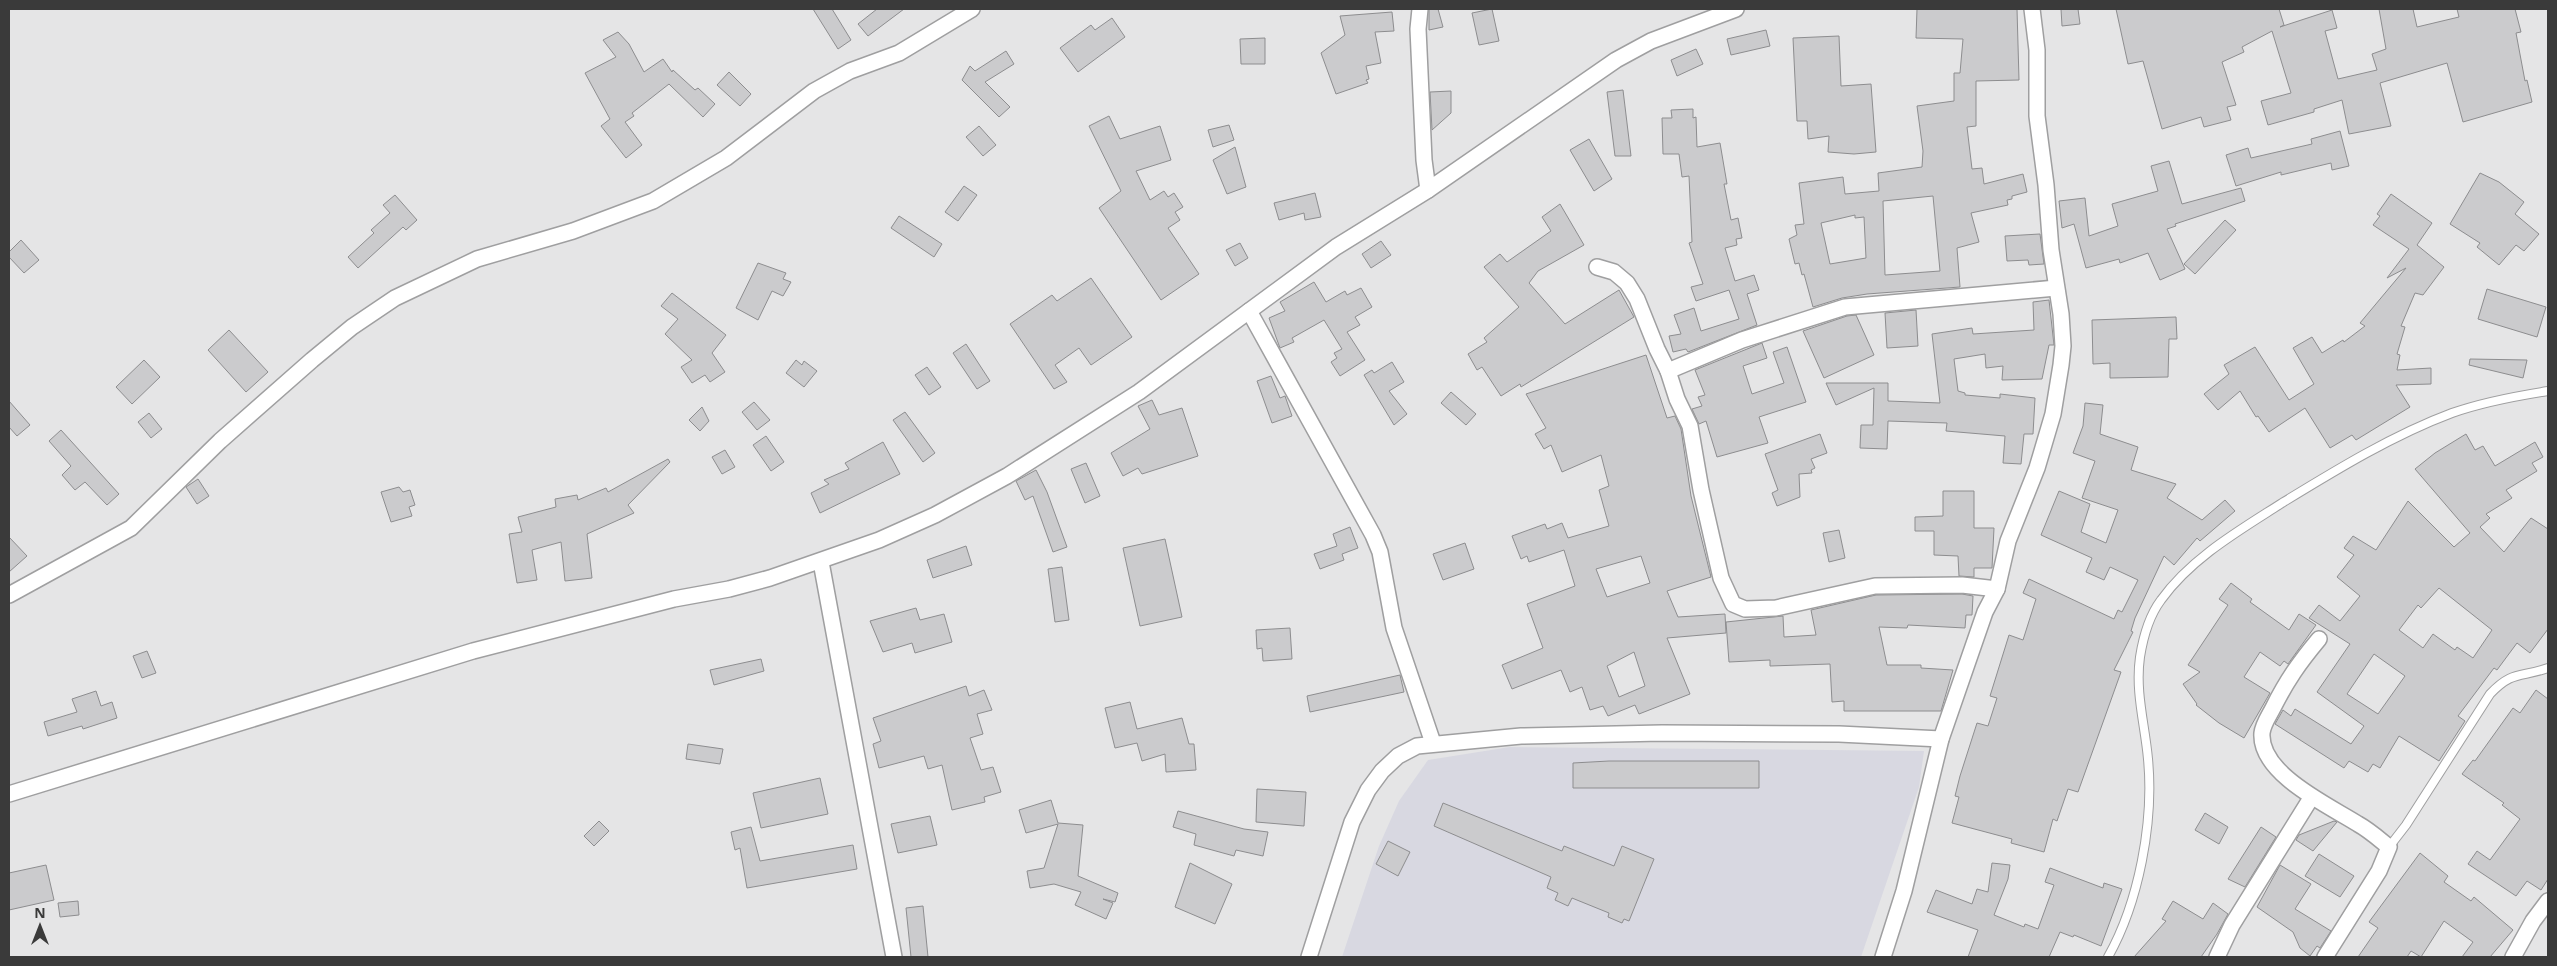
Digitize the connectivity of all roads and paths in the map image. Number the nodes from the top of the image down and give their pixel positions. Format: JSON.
{"nodes":[{"id":1,"x":972,"y":9,"type":"edge"},
{"id":2,"x":1420,"y":9,"type":"edge"},
{"id":3,"x":1736,"y":9,"type":"edge"},
{"id":4,"x":2032,"y":9,"type":"edge"},
{"id":5,"x":1428,"y":190,"type":"junction"},
{"id":6,"x":1597,"y":267,"type":"dead end"},
{"id":7,"x":2056,"y":288,"type":"junction"},
{"id":8,"x":1249,"y":310,"type":"junction"},
{"id":9,"x":1668,"y":371,"type":"junction"},
{"id":10,"x":2548,"y":391,"type":"edge"},
{"id":11,"x":821,"y":562,"type":"junction"},
{"id":12,"x":1997,"y":589,"type":"junction"},
{"id":13,"x":9,"y":595,"type":"edge"},
{"id":14,"x":2319,"y":639,"type":"dead end"},
{"id":15,"x":2548,"y":668,"type":"edge"},
{"id":16,"x":1941,"y":739,"type":"junction"},
{"id":17,"x":1433,"y":743,"type":"junction"},
{"id":18,"x":9,"y":794,"type":"edge"},
{"id":19,"x":2311,"y":798,"type":"junction"},
{"id":20,"x":2389,"y":847,"type":"junction"},
{"id":21,"x":2548,"y":901,"type":"edge"},
{"id":22,"x":894,"y":957,"type":"edge"},
{"id":23,"x":1309,"y":957,"type":"edge"},
{"id":24,"x":1883,"y":957,"type":"edge"},
{"id":25,"x":2108,"y":957,"type":"edge"},
{"id":26,"x":2217,"y":957,"type":"edge"},
{"id":27,"x":2325,"y":957,"type":"edge"},
{"id":28,"x":2513,"y":957,"type":"edge"}],
"edges":[{"from":1,"to":13,"type":"street"},
{"from":2,"to":5,"type":"street"},
{"from":3,"to":5,"type":"street"},
{"from":4,"to":7,"type":"street"},
{"from":5,"to":8,"type":"street"},
{"from":6,"to":9,"type":"street"},
{"from":7,"to":9,"type":"street"},
{"from":7,"to":12,"type":"street"},
{"from":8,"to":11,"type":"street"},
{"from":8,"to":17,"type":"street"},
{"from":9,"to":12,"type":"street"},
{"from":10,"to":25,"type":"lane"},
{"from":11,"to":18,"type":"street"},
{"from":11,"to":22,"type":"street"},
{"from":12,"to":16,"type":"street"},
{"from":14,"to":19,"type":"street"},
{"from":15,"to":20,"type":"lane"},
{"from":16,"to":17,"type":"street"},
{"from":16,"to":24,"type":"street"},
{"from":17,"to":23,"type":"street"},
{"from":19,"to":20,"type":"street"},
{"from":19,"to":26,"type":"street"},
{"from":20,"to":27,"type":"street"},
{"from":21,"to":28,"type":"street"}]}
